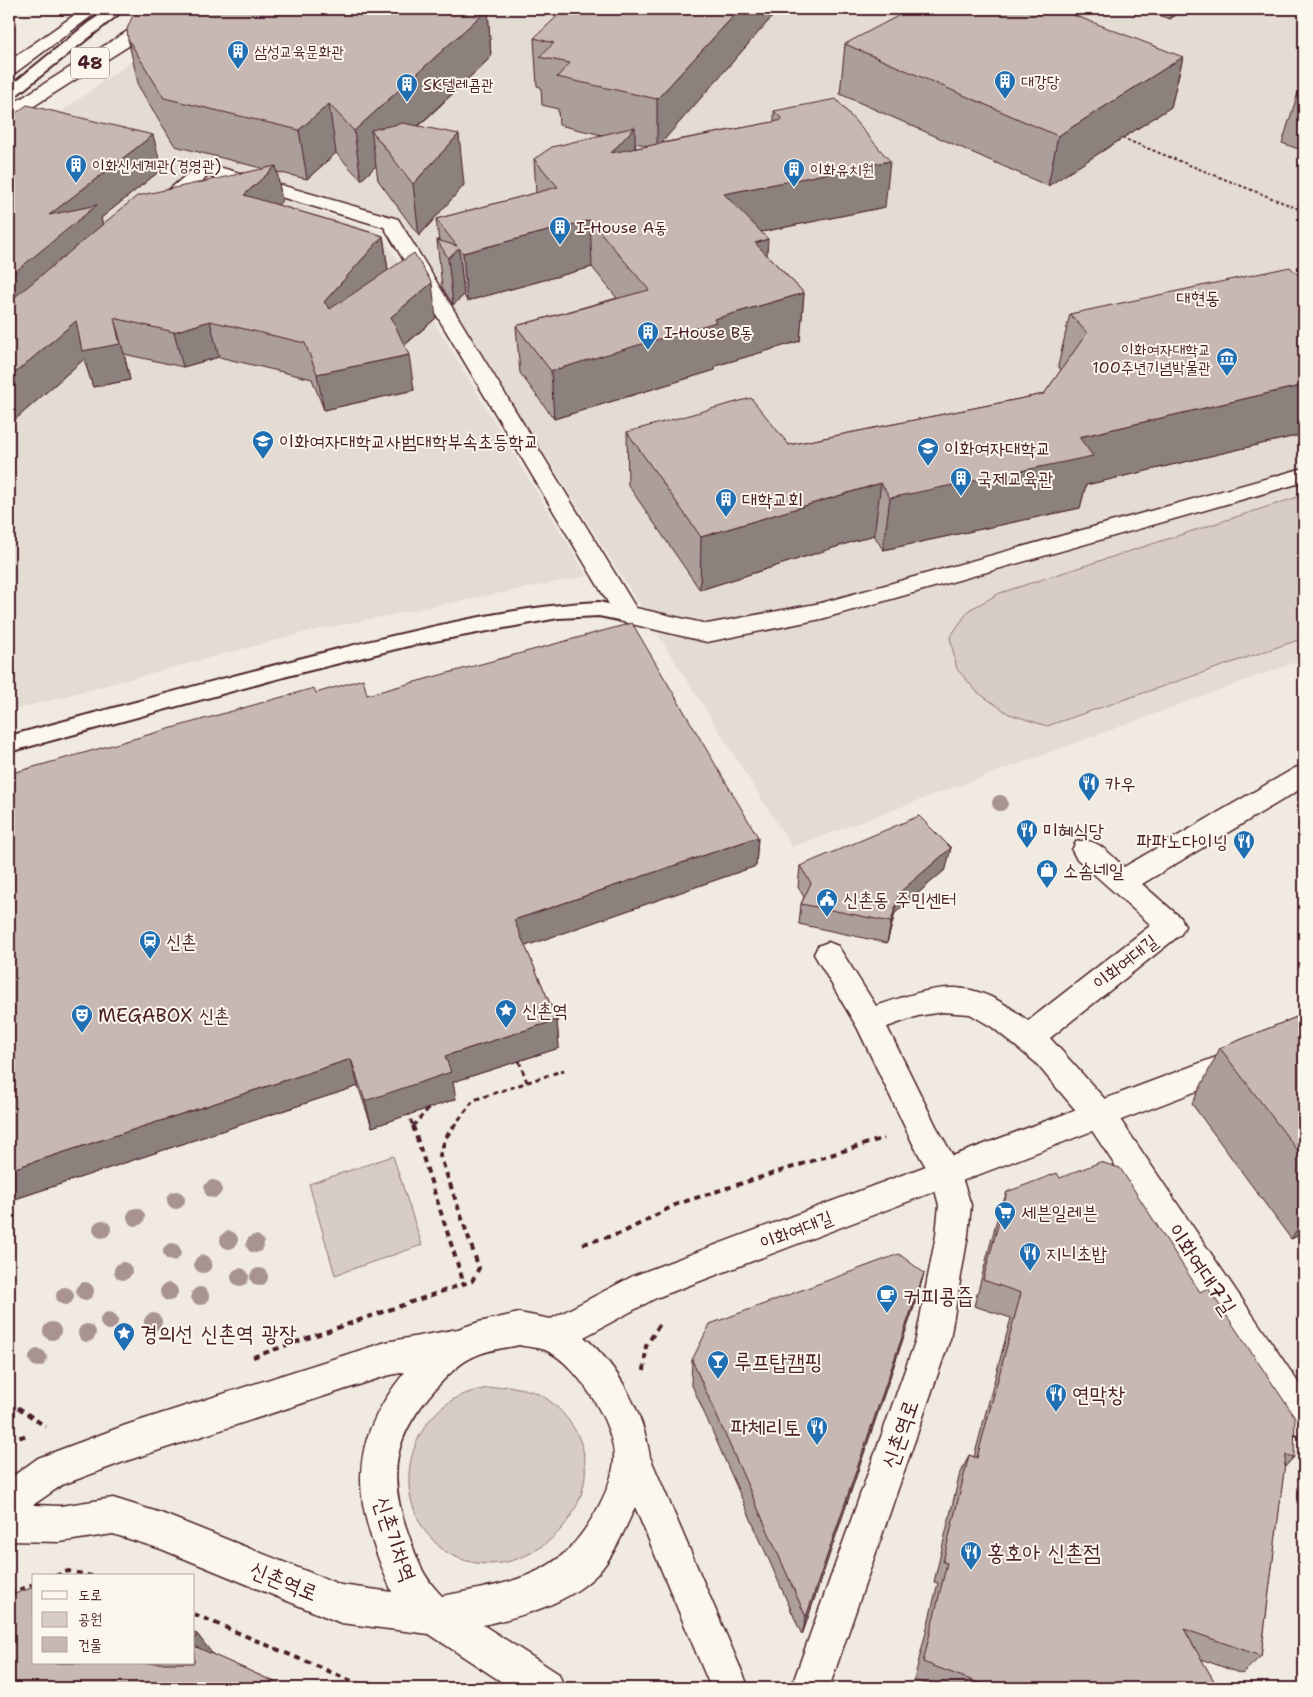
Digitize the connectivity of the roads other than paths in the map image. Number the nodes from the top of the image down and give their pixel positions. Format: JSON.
{"nodes":[{"id":1,"x":93,"y":9,"type":"edge"},
{"id":2,"x":118,"y":9,"type":"edge"},
{"id":3,"x":169,"y":9,"type":"edge"},
{"id":4,"x":9,"y":69,"type":"edge"},
{"id":5,"x":9,"y":94,"type":"edge"},
{"id":6,"x":9,"y":114,"type":"edge"},
{"id":7,"x":145,"y":220,"type":"edge"},
{"id":8,"x":1304,"y":475,"type":"edge"},
{"id":9,"x":628,"y":615,"type":"junction"},
{"id":10,"x":9,"y":744,"type":"edge"},
{"id":11,"x":1304,"y":775,"type":"edge"},
{"id":12,"x":1086,"y":850,"type":"dead end"},
{"id":13,"x":1122,"y":882,"type":"junction"},
{"id":14,"x":828,"y":954,"type":"dead end"},
{"id":15,"x":869,"y":1021,"type":"junction"},
{"id":16,"x":1304,"y":1037,"type":"edge"},
{"id":17,"x":1028,"y":1038,"type":"junction"},
{"id":18,"x":1100,"y":1116,"type":"junction"},
{"id":19,"x":946,"y":1173,"type":"junction"},
{"id":20,"x":552,"y":1336,"type":"junction"},
{"id":21,"x":467,"y":1342,"type":"junction"},
{"id":22,"x":1304,"y":1421,"type":"edge"},
{"id":23,"x":632,"y":1458,"type":"junction"},
{"id":24,"x":9,"y":1500,"type":"edge"},
{"id":25,"x":9,"y":1523,"type":"edge"},
{"id":26,"x":435,"y":1616,"type":"junction"},
{"id":27,"x":545,"y":1688,"type":"edge"},
{"id":28,"x":730,"y":1688,"type":"edge"},
{"id":29,"x":810,"y":1688,"type":"edge"}],
"edges":[{"from":1,"to":4,"type":"street","number":"48"},
{"from":2,"to":5,"type":"lane"},
{"from":3,"to":6,"type":"street","number":"48"},
{"from":7,"to":9,"type":"street"},
{"from":8,"to":9,"type":"street"},
{"from":9,"to":10,"type":"lane"},
{"from":11,"to":13,"type":"street"},
{"from":12,"to":13,"type":"street","name":"이화여대길"},
{"from":13,"to":17,"type":"street","name":"이화여대길"},
{"from":14,"to":15,"type":"street"},
{"from":15,"to":17,"type":"street"},
{"from":15,"to":19,"type":"street"},
{"from":16,"to":18,"type":"street","name":"이화여대길"},
{"from":17,"to":18,"type":"street"},
{"from":18,"to":19,"type":"street","name":"이화여대길"},
{"from":18,"to":22,"type":"street","name":"이화여대7길"},
{"from":19,"to":20,"type":"street","name":"이화여대길"},
{"from":19,"to":29,"type":"street","name":"신촌역로"},
{"from":20,"to":21,"type":"street","name":"신촌기차역"},
{"from":20,"to":23,"type":"street","name":"신촌기차역"},
{"from":21,"to":24,"type":"street"},
{"from":21,"to":26,"type":"street","name":"신촌기차역"},
{"from":23,"to":26,"type":"street","name":"신촌기차역"},
{"from":23,"to":28,"type":"street"},
{"from":25,"to":26,"type":"street","name":"신촌역로"},
{"from":26,"to":27,"type":"street","name":"신촌역로"}]}
